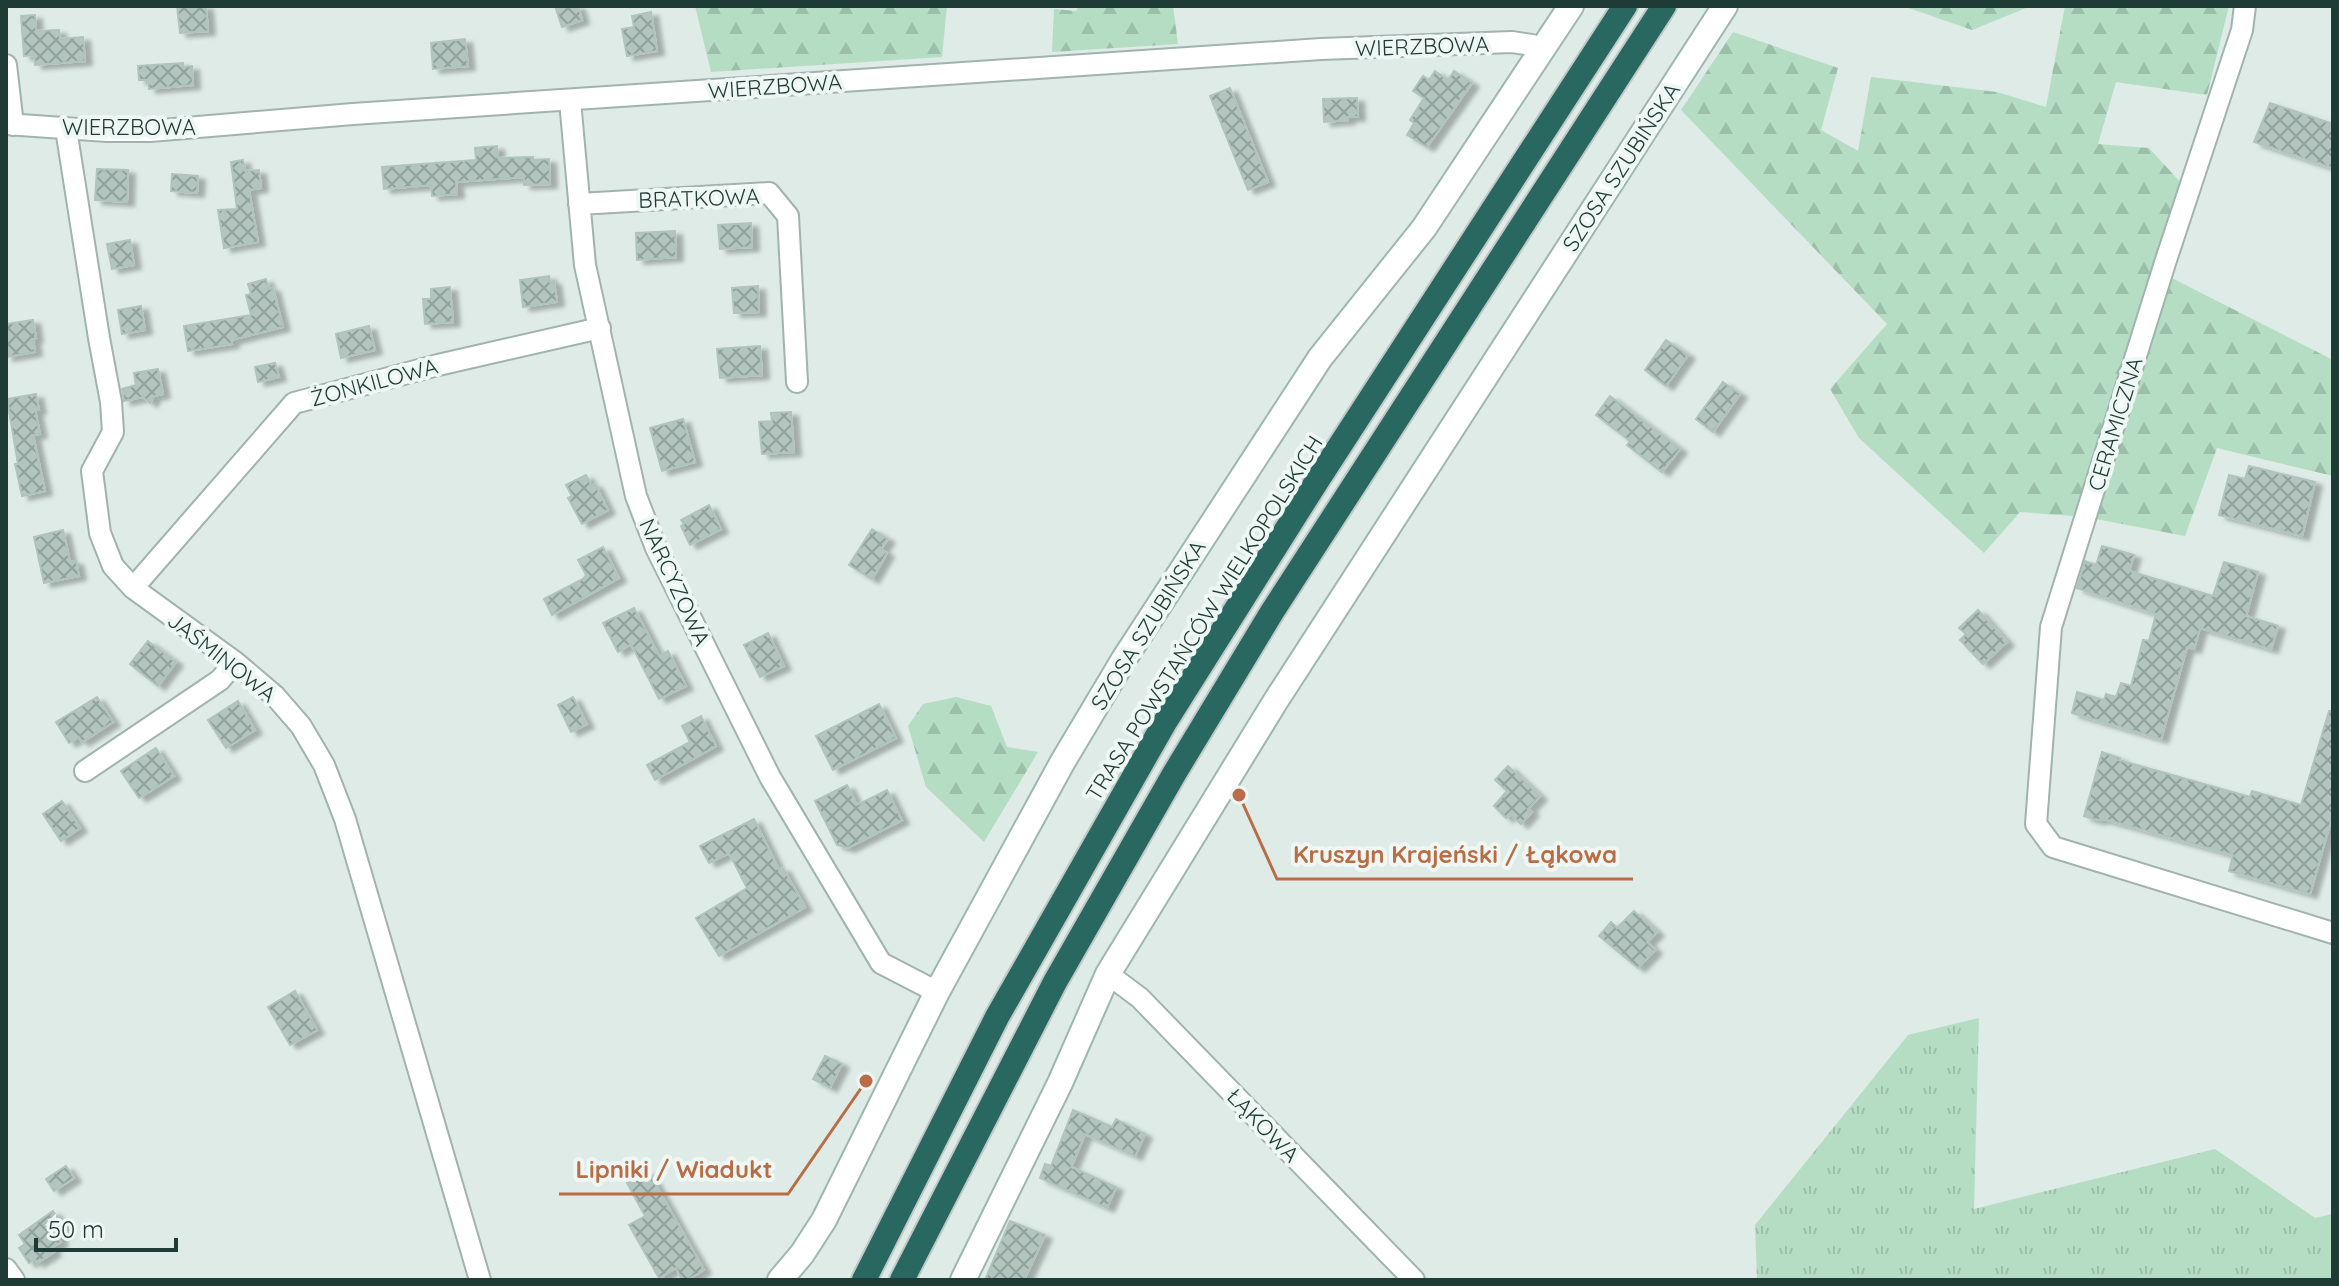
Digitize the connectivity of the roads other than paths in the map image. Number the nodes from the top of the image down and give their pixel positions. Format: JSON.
{"nodes":[{"id":1,"x":1571,"y":6,"type":"edge"},
{"id":2,"x":1625,"y":6,"type":"edge"},
{"id":3,"x":1664,"y":6,"type":"edge"},
{"id":4,"x":1725,"y":6,"type":"edge"},
{"id":5,"x":2245,"y":6,"type":"edge"},
{"id":6,"x":1542,"y":52,"type":"junction"},
{"id":7,"x":6,"y":65,"type":"edge"},
{"id":8,"x":570,"y":101,"type":"junction"},
{"id":9,"x":9,"y":124,"type":"edge"},
{"id":10,"x":66,"y":129,"type":"junction"},
{"id":11,"x":579,"y":204,"type":"junction"},
{"id":12,"x":600,"y":328,"type":"junction"},
{"id":13,"x":797,"y":382,"type":"dead end"},
{"id":14,"x":133,"y":588,"type":"junction"},
{"id":15,"x":235,"y":662,"type":"junction"},
{"id":16,"x":85,"y":771,"type":"dead end"},
{"id":17,"x":2333,"y":933,"type":"edge"},
{"id":18,"x":1108,"y":974,"type":"junction"},
{"id":19,"x":937,"y":992,"type":"junction"},
{"id":20,"x":6,"y":1269,"type":"edge"},
{"id":21,"x":781,"y":1279,"type":"edge"},
{"id":22,"x":14,"y":1280,"type":"edge"},
{"id":23,"x":480,"y":1280,"type":"edge"},
{"id":24,"x":864,"y":1280,"type":"edge"},
{"id":25,"x":902,"y":1280,"type":"edge"},
{"id":26,"x":963,"y":1280,"type":"edge"},
{"id":27,"x":1414,"y":1280,"type":"edge"}],
"edges":[{"from":1,"to":6,"type":"street","name":"SZOSA SZUBIŃSKA"},
{"from":2,"to":24,"type":"highway","name":"TRASA POWSTAŃCÓW WIELKOPOLSKICH"},
{"from":3,"to":25,"type":"highway"},
{"from":4,"to":18,"type":"street","name":"SZOSA SZUBIŃSKA"},
{"from":5,"to":17,"type":"street","name":"CERAMICZNA"},
{"from":6,"to":8,"type":"street","name":"WIERZBOWA"},
{"from":6,"to":19,"type":"street","name":"SZOSA SZUBIŃSKA"},
{"from":7,"to":9,"type":"street"},
{"from":8,"to":10,"type":"street","name":"WIERZBOWA"},
{"from":8,"to":11,"type":"street","name":"NARCYZOWA"},
{"from":9,"to":10,"type":"street","name":"WIERZBOWA"},
{"from":10,"to":14,"type":"street","name":"JAŚMINOWA"},
{"from":11,"to":12,"type":"street","name":"NARCYZOWA"},
{"from":11,"to":13,"type":"street","name":"BRATKOWA"},
{"from":12,"to":14,"type":"street","name":"ŻONKILOWA"},
{"from":12,"to":19,"type":"street","name":"NARCYZOWA"},
{"from":14,"to":15,"type":"street","name":"JAŚMINOWA"},
{"from":15,"to":16,"type":"street"},
{"from":15,"to":23,"type":"street","name":"JAŚMINOWA"},
{"from":18,"to":26,"type":"street","name":"SZOSA SZUBIŃSKA"},
{"from":18,"to":27,"type":"street","name":"ŁĄKOWA"},
{"from":19,"to":21,"type":"street","name":"SZOSA SZUBIŃSKA"},
{"from":20,"to":22,"type":"street"}]}
